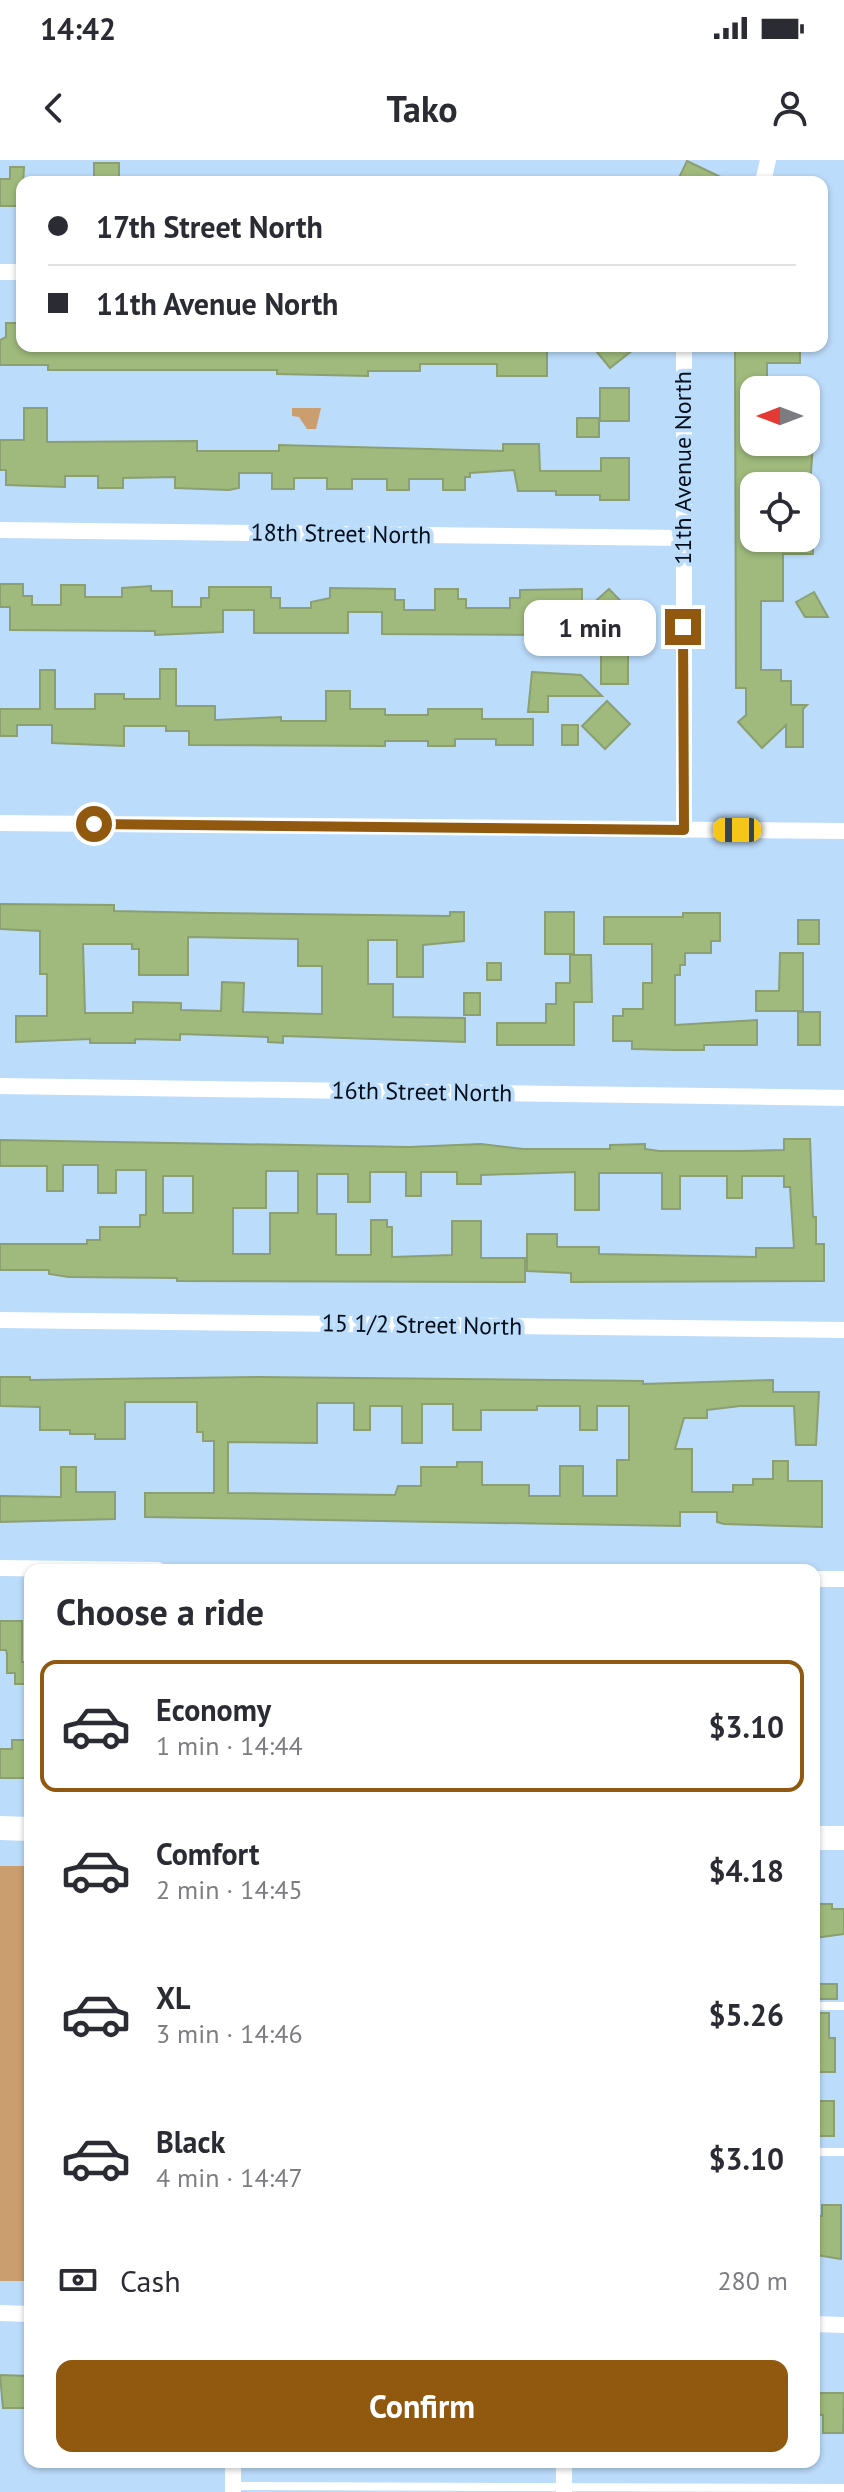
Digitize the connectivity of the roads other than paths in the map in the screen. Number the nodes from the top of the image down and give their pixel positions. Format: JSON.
{"nodes":[{"id":1,"x":684,"y":352,"type":"edge"},
{"id":2,"x":0,"y":530,"type":"edge"},
{"id":3,"x":682,"y":538,"type":"junction"},
{"id":4,"x":0,"y":823,"type":"edge"},
{"id":5,"x":684,"y":830,"type":"junction"},
{"id":6,"x":844,"y":831,"type":"edge"},
{"id":7,"x":0,"y":1086,"type":"edge"},
{"id":8,"x":844,"y":1098,"type":"edge"},
{"id":9,"x":0,"y":1320,"type":"edge"},
{"id":10,"x":844,"y":1330,"type":"edge"},
{"id":11,"x":0,"y":1568,"type":"edge"},
{"id":12,"x":24,"y":1568,"type":"edge"},
{"id":13,"x":820,"y":1579,"type":"edge"},
{"id":14,"x":844,"y":1579,"type":"edge"},
{"id":15,"x":0,"y":1828,"type":"edge"},
{"id":16,"x":24,"y":1829,"type":"edge"},
{"id":17,"x":820,"y":1838,"type":"edge"},
{"id":18,"x":844,"y":1838,"type":"edge"},
{"id":19,"x":820,"y":2006,"type":"edge"},
{"id":20,"x":844,"y":2006,"type":"edge"},
{"id":21,"x":820,"y":2152,"type":"edge"},
{"id":22,"x":844,"y":2152,"type":"edge"},
{"id":23,"x":0,"y":2313,"type":"edge"},
{"id":24,"x":24,"y":2314,"type":"edge"},
{"id":25,"x":820,"y":2324,"type":"edge"},
{"id":26,"x":844,"y":2325,"type":"edge"},
{"id":27,"x":233,"y":2468,"type":"edge"},
{"id":28,"x":564,"y":2468,"type":"edge"},
{"id":29,"x":844,"y":2488,"type":"edge"},
{"id":30,"x":233,"y":2489,"type":"edge"},
{"id":31,"x":564,"y":2490,"type":"edge"}],
"edges":[{"from":1,"to":3,"type":"street","name":"11th Avenue North"},
{"from":2,"to":3,"type":"street","name":"18th Street North"},
{"from":3,"to":5,"type":"street","name":"11th Avenue North"},
{"from":4,"to":5,"type":"street"},
{"from":5,"to":6,"type":"street"},
{"from":7,"to":8,"type":"street","name":"16th Street North"},
{"from":9,"to":10,"type":"street","name":"15 1/2 Street North"},
{"from":11,"to":12,"type":"street"},
{"from":13,"to":14,"type":"street"},
{"from":15,"to":16,"type":"street"},
{"from":17,"to":18,"type":"street"},
{"from":19,"to":20,"type":"lane"},
{"from":21,"to":22,"type":"lane"},
{"from":23,"to":24,"type":"street"},
{"from":25,"to":26,"type":"street"},
{"from":27,"to":30,"type":"street"},
{"from":28,"to":31,"type":"street"},
{"from":29,"to":31,"type":"lane"},
{"from":30,"to":31,"type":"lane"}]}
